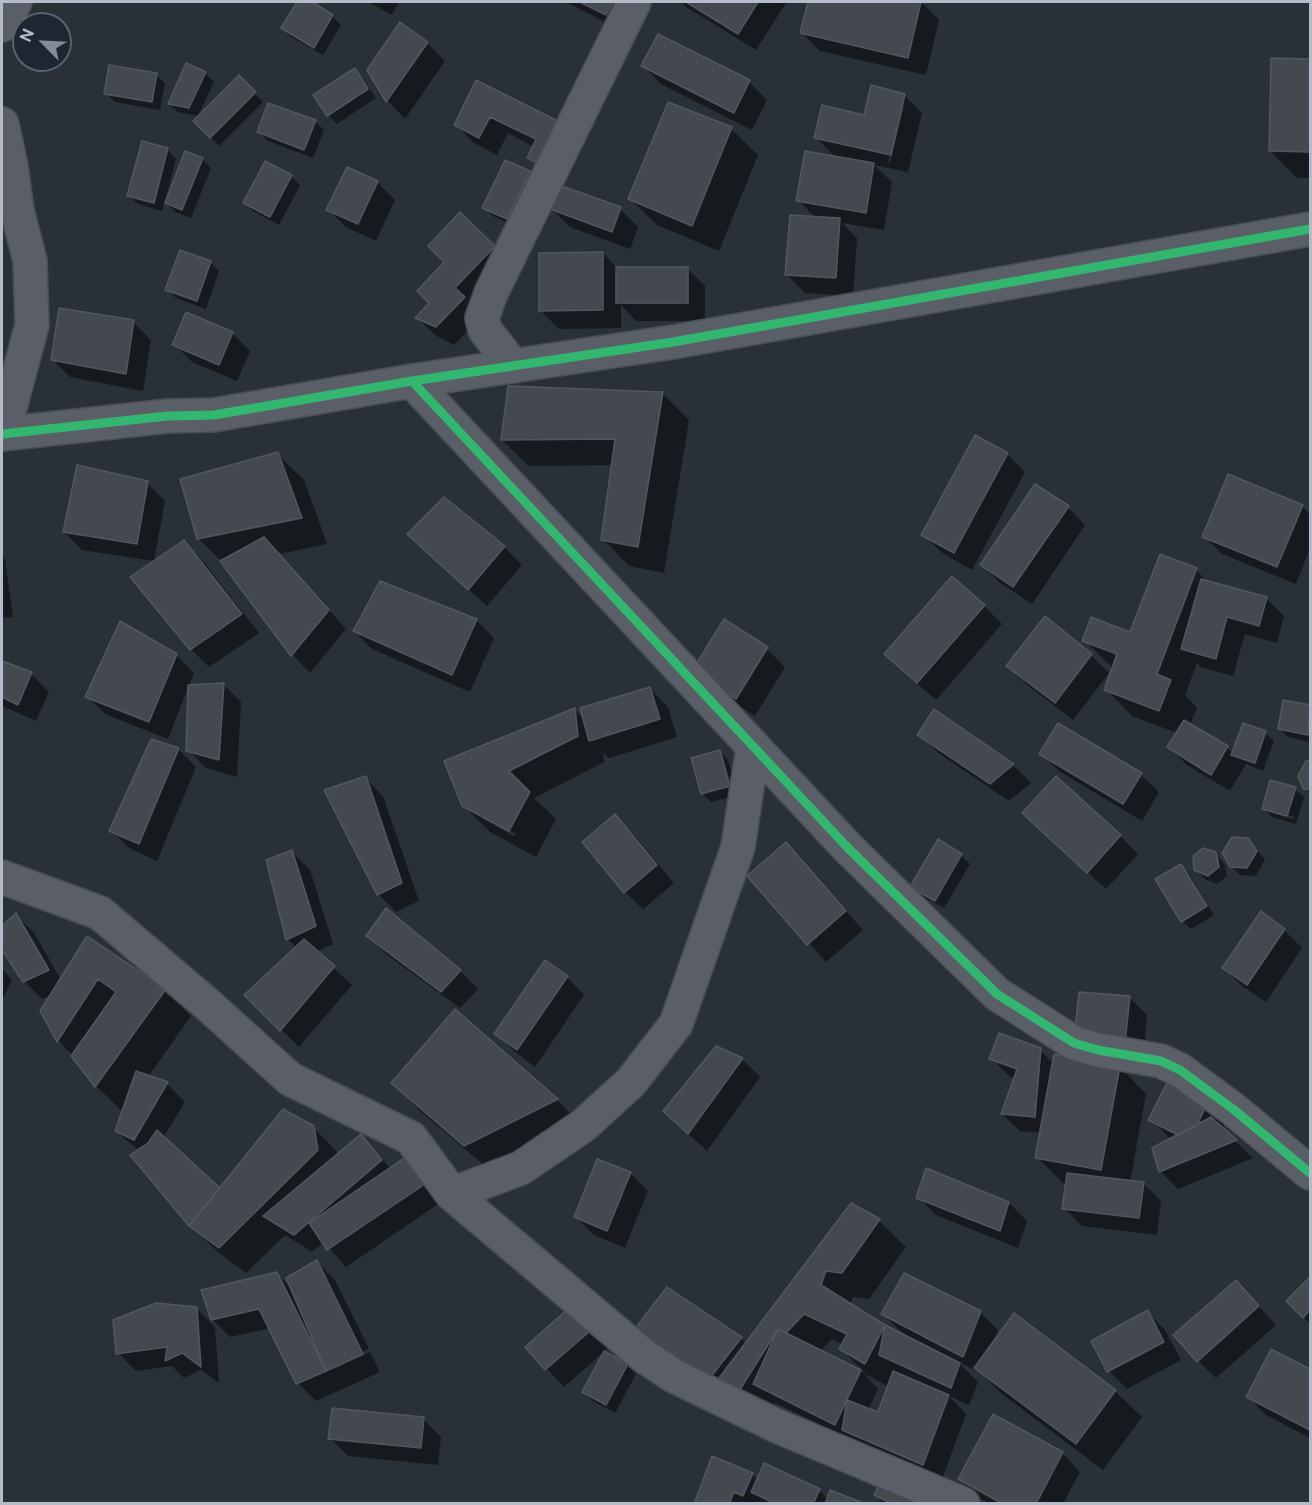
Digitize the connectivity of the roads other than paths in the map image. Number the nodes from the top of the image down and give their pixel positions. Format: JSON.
{"nodes":[{"id":1,"x":15,"y":2,"type":"edge"},
{"id":2,"x":634,"y":2,"type":"edge"},
{"id":3,"x":2,"y":25,"type":"edge"},
{"id":4,"x":2,"y":124,"type":"edge"},
{"id":5,"x":1311,"y":229,"type":"edge"},
{"id":6,"x":513,"y":366,"type":"junction"},
{"id":7,"x":412,"y":381,"type":"junction"},
{"id":8,"x":2,"y":434,"type":"edge"},
{"id":9,"x":753,"y":747,"type":"junction"},
{"id":10,"x":2,"y":877,"type":"edge"},
{"id":11,"x":1311,"y":1173,"type":"edge"},
{"id":12,"x":452,"y":1194,"type":"junction"},
{"id":13,"x":963,"y":1503,"type":"edge"}],
"edges":[{"from":1,"to":3,"type":"street"},
{"from":2,"to":6,"type":"street"},
{"from":4,"to":8,"type":"street"},
{"from":5,"to":6,"type":"street"},
{"from":6,"to":7,"type":"street"},
{"from":7,"to":8,"type":"street"},
{"from":7,"to":9,"type":"street"},
{"from":9,"to":11,"type":"street"},
{"from":9,"to":12,"type":"street"},
{"from":10,"to":12,"type":"street"},
{"from":12,"to":13,"type":"street"}]}
